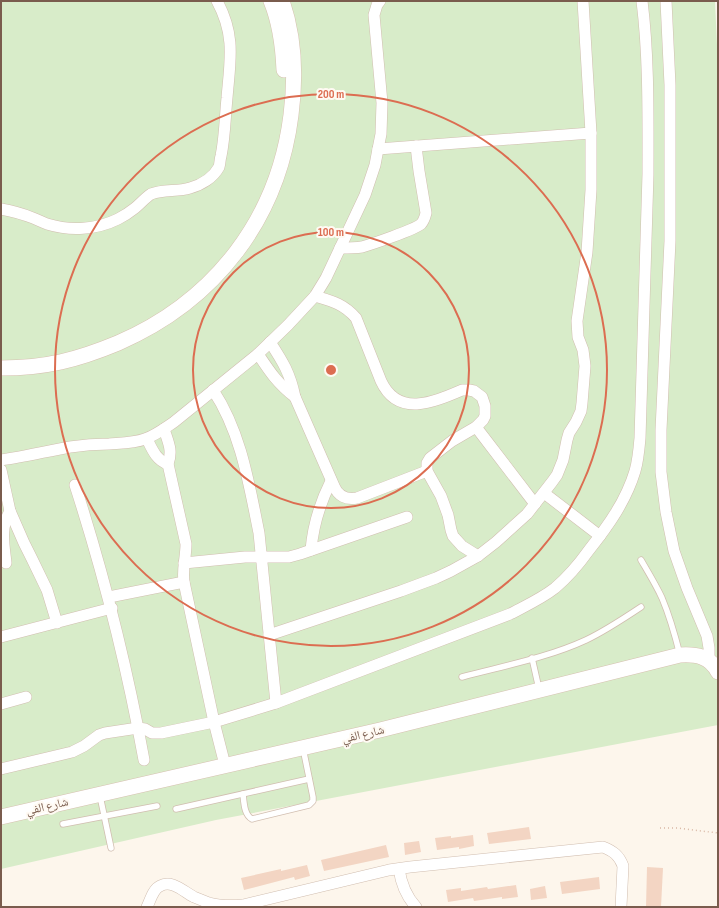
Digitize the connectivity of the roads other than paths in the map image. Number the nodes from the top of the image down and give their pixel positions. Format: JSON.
{"nodes":[{"id":1,"x":217,"y":1,"type":"edge"},
{"id":2,"x":271,"y":1,"type":"edge"},
{"id":3,"x":282,"y":1,"type":"edge"},
{"id":4,"x":380,"y":1,"type":"edge"},
{"id":5,"x":583,"y":1,"type":"edge"},
{"id":6,"x":642,"y":1,"type":"edge"},
{"id":7,"x":666,"y":1,"type":"edge"},
{"id":8,"x":591,"y":133,"type":"junction"},
{"id":9,"x":416,"y":146,"type":"junction"},
{"id":10,"x":378,"y":149,"type":"junction"},
{"id":11,"x":1,"y":209,"type":"edge"},
{"id":12,"x":340,"y":248,"type":"junction"},
{"id":13,"x":315,"y":296,"type":"junction"},
{"id":14,"x":270,"y":342,"type":"junction"},
{"id":15,"x":258,"y":354,"type":"junction"},
{"id":16,"x":1,"y":359,"type":"edge"},
{"id":17,"x":1,"y":368,"type":"edge"},
{"id":18,"x":213,"y":390,"type":"junction"},
{"id":19,"x":295,"y":397,"type":"junction"},
{"id":20,"x":476,"y":427,"type":"junction"},
{"id":21,"x":164,"y":429,"type":"junction"},
{"id":22,"x":147,"y":439,"type":"junction"},
{"id":23,"x":1,"y":460,"type":"edge"},
{"id":24,"x":168,"y":464,"type":"junction"},
{"id":25,"x":1,"y":470,"type":"edge"},
{"id":26,"x":427,"y":471,"type":"junction"},
{"id":27,"x":331,"y":481,"type":"junction"},
{"id":28,"x":75,"y":485,"type":"dead end"},
{"id":29,"x":544,"y":493,"type":"junction"},
{"id":30,"x":535,"y":504,"type":"junction"},
{"id":31,"x":10,"y":511,"type":"junction"},
{"id":32,"x":407,"y":517,"type":"dead end"},
{"id":33,"x":600,"y":536,"type":"junction"},
{"id":34,"x":310,"y":550,"type":"junction"},
{"id":35,"x":478,"y":556,"type":"junction"},
{"id":36,"x":261,"y":557,"type":"junction"},
{"id":37,"x":641,"y":560,"type":"dead end"},
{"id":38,"x":6,"y":563,"type":"dead end"},
{"id":39,"x":184,"y":563,"type":"junction"},
{"id":40,"x":184,"y":582,"type":"junction"},
{"id":41,"x":109,"y":597,"type":"junction"},
{"id":42,"x":641,"y":607,"type":"dead end"},
{"id":43,"x":112,"y":608,"type":"junction"},
{"id":44,"x":57,"y":623,"type":"junction"},
{"id":45,"x":269,"y":635,"type":"junction"},
{"id":46,"x":1,"y":637,"type":"edge"},
{"id":47,"x":680,"y":655,"type":"junction"},
{"id":48,"x":532,"y":658,"type":"junction"},
{"id":49,"x":713,"y":666,"type":"edge"},
{"id":50,"x":462,"y":677,"type":"dead end"},
{"id":51,"x":539,"y":690,"type":"junction"},
{"id":52,"x":26,"y":697,"type":"dead end"},
{"id":53,"x":276,"y":703,"type":"junction"},
{"id":54,"x":1,"y":704,"type":"edge"},
{"id":55,"x":214,"y":722,"type":"junction"},
{"id":56,"x":138,"y":728,"type":"junction"},
{"id":57,"x":303,"y":748,"type":"junction"},
{"id":58,"x":144,"y":760,"type":"dead end"},
{"id":59,"x":225,"y":766,"type":"junction"},
{"id":60,"x":1,"y":769,"type":"edge"},
{"id":61,"x":310,"y":779,"type":"junction"},
{"id":62,"x":100,"y":794,"type":"junction"},
{"id":63,"x":243,"y":794,"type":"junction"},
{"id":64,"x":157,"y":806,"type":"dead end"},
{"id":65,"x":176,"y":809,"type":"dead end"},
{"id":66,"x":105,"y":816,"type":"junction"},
{"id":67,"x":1,"y":817,"type":"edge"},
{"id":68,"x":63,"y":824,"type":"dead end"},
{"id":69,"x":112,"y":848,"type":"dead end"},
{"id":70,"x":399,"y":868,"type":"junction"},
{"id":71,"x":156,"y":890,"type":"junction"},
{"id":72,"x":147,"y":907,"type":"edge"},
{"id":73,"x":156,"y":907,"type":"edge"},
{"id":74,"x":416,"y":907,"type":"edge"},
{"id":75,"x":621,"y":907,"type":"edge"}],
"edges":[{"from":1,"to":11,"type":"street"},
{"from":2,"to":16,"type":"street"},
{"from":3,"to":17,"type":"street"},
{"from":4,"to":10,"type":"street"},
{"from":5,"to":8,"type":"street"},
{"from":6,"to":33,"type":"street"},
{"from":7,"to":49,"type":"street"},
{"from":8,"to":9,"type":"street"},
{"from":8,"to":29,"type":"street"},
{"from":9,"to":10,"type":"street"},
{"from":9,"to":12,"type":"street"},
{"from":10,"to":12,"type":"street"},
{"from":12,"to":13,"type":"street"},
{"from":13,"to":14,"type":"street"},
{"from":13,"to":20,"type":"street"},
{"from":14,"to":15,"type":"street"},
{"from":14,"to":19,"type":"street"},
{"from":15,"to":18,"type":"street"},
{"from":15,"to":19,"type":"street"},
{"from":18,"to":21,"type":"street"},
{"from":18,"to":36,"type":"street"},
{"from":19,"to":27,"type":"street"},
{"from":20,"to":26,"type":"street"},
{"from":20,"to":30,"type":"street"},
{"from":21,"to":22,"type":"street"},
{"from":21,"to":24,"type":"street"},
{"from":22,"to":23,"type":"street"},
{"from":22,"to":24,"type":"street"},
{"from":24,"to":39,"type":"street"},
{"from":25,"to":31,"type":"street"},
{"from":26,"to":27,"type":"street"},
{"from":26,"to":35,"type":"street"},
{"from":27,"to":34,"type":"street"},
{"from":28,"to":41,"type":"street"},
{"from":29,"to":30,"type":"street"},
{"from":29,"to":33,"type":"street"},
{"from":30,"to":35,"type":"street"},
{"from":31,"to":38,"type":"street"},
{"from":31,"to":44,"type":"street"},
{"from":32,"to":34,"type":"street"},
{"from":33,"to":53,"type":"street"},
{"from":34,"to":36,"type":"street"},
{"from":35,"to":45,"type":"street"},
{"from":36,"to":39,"type":"street"},
{"from":36,"to":45,"type":"street"},
{"from":37,"to":47,"type":"lane"},
{"from":39,"to":40,"type":"street"},
{"from":40,"to":41,"type":"street"},
{"from":40,"to":55,"type":"street"},
{"from":41,"to":43,"type":"street"},
{"from":42,"to":48,"type":"lane"},
{"from":43,"to":44,"type":"street"},
{"from":43,"to":56,"type":"street"},
{"from":44,"to":46,"type":"street"},
{"from":45,"to":53,"type":"street"},
{"from":47,"to":49,"type":"street","name":"شارع الفي"},
{"from":47,"to":51,"type":"street","name":"شارع الفي"},
{"from":48,"to":50,"type":"lane"},
{"from":48,"to":51,"type":"lane"},
{"from":51,"to":57,"type":"street","name":"شارع الفي"},
{"from":52,"to":54,"type":"street"},
{"from":53,"to":55,"type":"street"},
{"from":55,"to":56,"type":"street"},
{"from":55,"to":59,"type":"street"},
{"from":56,"to":58,"type":"street"},
{"from":56,"to":60,"type":"street"},
{"from":57,"to":59,"type":"street","name":"شارع الفي"},
{"from":57,"to":61,"type":"lane"},
{"from":59,"to":62,"type":"street","name":"شارع الفي"},
{"from":61,"to":63,"type":"lane"},
{"from":61,"to":63,"type":"lane"},
{"from":62,"to":66,"type":"lane"},
{"from":62,"to":67,"type":"street","name":"شارع الفي"},
{"from":63,"to":65,"type":"lane"},
{"from":64,"to":66,"type":"lane"},
{"from":66,"to":68,"type":"lane"},
{"from":66,"to":69,"type":"lane"},
{"from":70,"to":71,"type":"street"},
{"from":70,"to":74,"type":"street"},
{"from":70,"to":75,"type":"street"},
{"from":71,"to":72,"type":"street"},
{"from":71,"to":73,"type":"street"}]}
